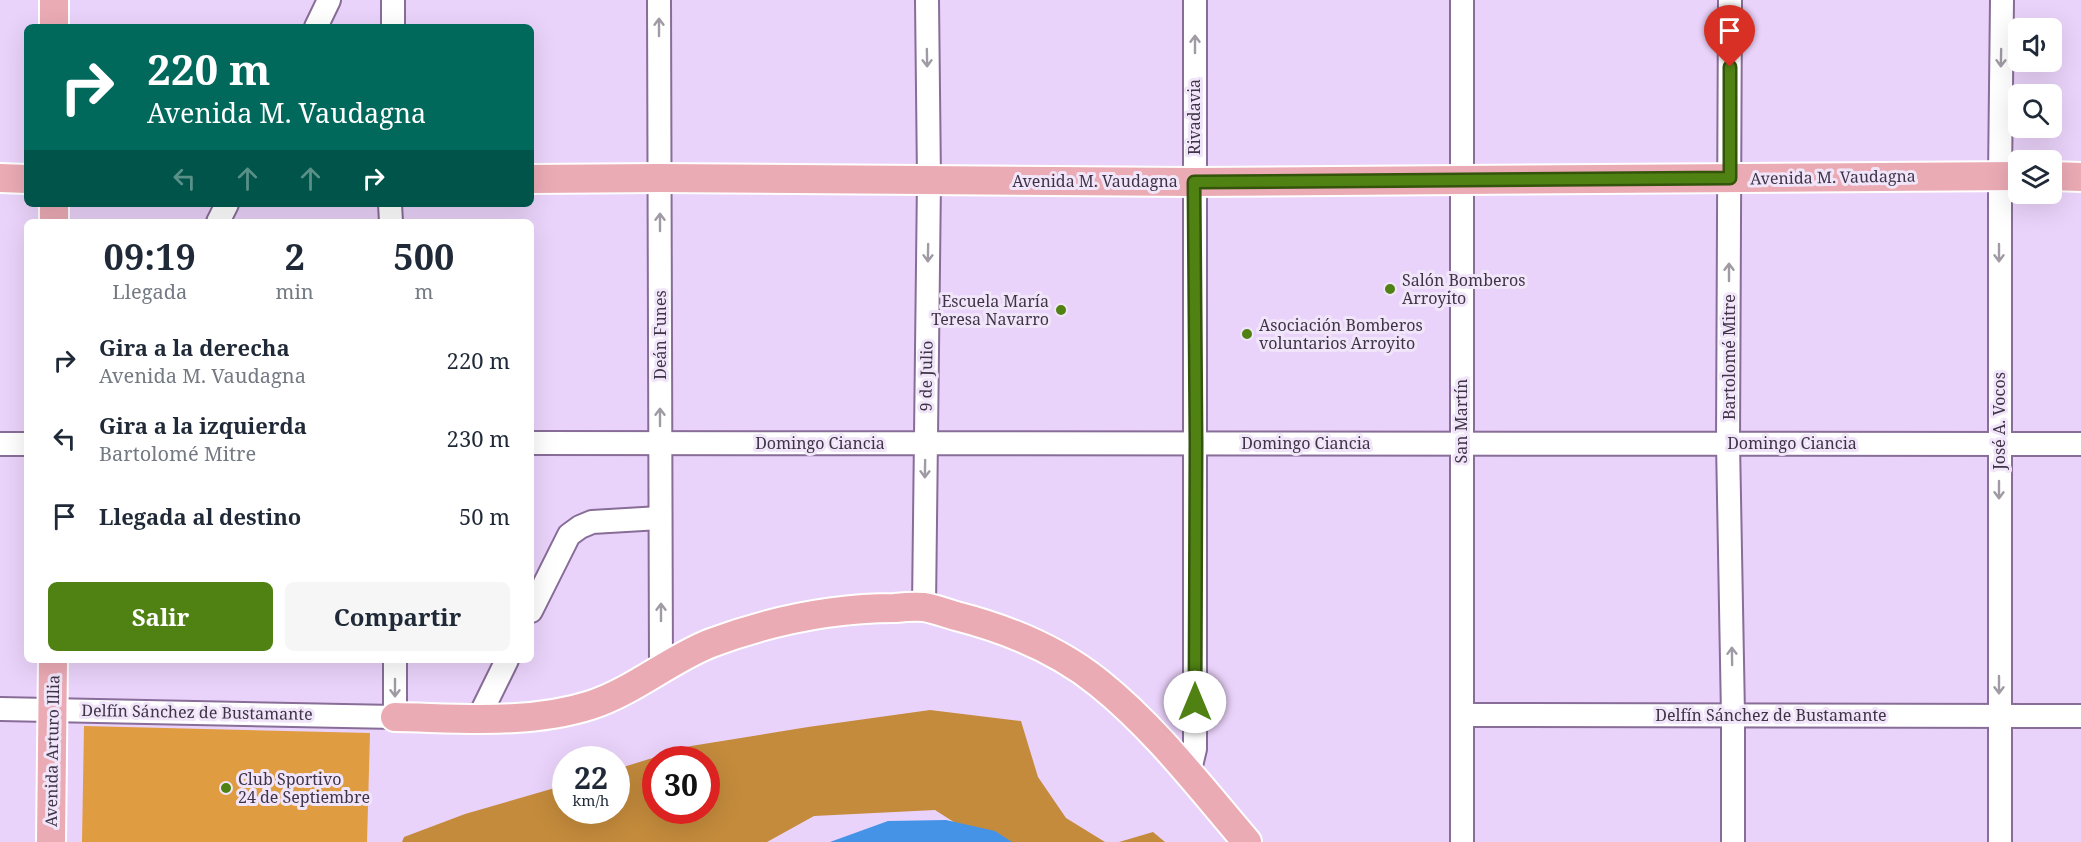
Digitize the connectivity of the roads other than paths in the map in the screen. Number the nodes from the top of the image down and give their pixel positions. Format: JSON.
{"nodes":[{"id":1,"x":54,"y":0,"type":"edge"},
{"id":2,"x":329,"y":0,"type":"edge"},
{"id":3,"x":393,"y":0,"type":"edge"},
{"id":4,"x":659,"y":0,"type":"edge"},
{"id":5,"x":927,"y":0,"type":"edge"},
{"id":6,"x":1195,"y":0,"type":"edge"},
{"id":7,"x":1462,"y":0,"type":"edge"},
{"id":8,"x":1730,"y":0,"type":"edge"},
{"id":9,"x":2001,"y":0,"type":"edge"},
{"id":10,"x":54,"y":24,"type":"edge"},
{"id":11,"x":317,"y":24,"type":"edge"},
{"id":12,"x":393,"y":24,"type":"edge"},
{"id":13,"x":2008,"y":154,"type":"edge"},
{"id":14,"x":2008,"y":176,"type":"edge"},
{"id":15,"x":2062,"y":176,"type":"edge"},
{"id":16,"x":2081,"y":177,"type":"edge"},
{"id":17,"x":0,"y":178,"type":"edge"},
{"id":18,"x":659,"y":178,"type":"junction"},
{"id":19,"x":1730,"y":178,"type":"junction"},
{"id":20,"x":24,"y":179,"type":"edge"},
{"id":21,"x":534,"y":179,"type":"edge"},
{"id":22,"x":1462,"y":179,"type":"junction"},
{"id":23,"x":929,"y":180,"type":"junction"},
{"id":24,"x":1194,"y":182,"type":"junction"},
{"id":25,"x":2008,"y":203,"type":"edge"},
{"id":26,"x":534,"y":443,"type":"edge"},
{"id":27,"x":926,"y":443,"type":"junction"},
{"id":28,"x":1196,"y":443,"type":"junction"},
{"id":29,"x":1461,"y":443,"type":"junction"},
{"id":30,"x":1728,"y":443,"type":"junction"},
{"id":31,"x":0,"y":444,"type":"edge"},
{"id":32,"x":24,"y":444,"type":"edge"},
{"id":33,"x":660,"y":444,"type":"junction"},
{"id":34,"x":1999,"y":444,"type":"junction"},
{"id":35,"x":2081,"y":444,"type":"edge"},
{"id":36,"x":660,"y":519,"type":"junction"},
{"id":37,"x":534,"y":605,"type":"edge"},
{"id":38,"x":924,"y":607,"type":"junction"},
{"id":39,"x":53,"y":663,"type":"edge"},
{"id":40,"x":395,"y":663,"type":"edge"},
{"id":41,"x":506,"y":663,"type":"edge"},
{"id":42,"x":661,"y":670,"type":"junction"},
{"id":43,"x":0,"y":709,"type":"edge"},
{"id":44,"x":53,"y":709,"type":"junction"},
{"id":45,"x":1462,"y":715,"type":"junction"},
{"id":46,"x":1733,"y":715,"type":"junction"},
{"id":47,"x":1999,"y":716,"type":"junction"},
{"id":48,"x":2081,"y":716,"type":"edge"},
{"id":49,"x":395,"y":717,"type":"junction"},
{"id":50,"x":478,"y":718,"type":"junction"},
{"id":51,"x":1189,"y":774,"type":"junction"},
{"id":52,"x":51,"y":842,"type":"edge"},
{"id":53,"x":1246,"y":842,"type":"edge"},
{"id":54,"x":1462,"y":842,"type":"edge"},
{"id":55,"x":1733,"y":842,"type":"edge"},
{"id":56,"x":2000,"y":842,"type":"edge"}],
"edges":[{"from":1,"to":10,"type":"main road"},
{"from":2,"to":11,"type":"street"},
{"from":3,"to":12,"type":"street"},
{"from":18,"to":4,"type":"street","name":"Deán Funes","one_way":true},
{"from":5,"to":23,"type":"street","name":"9 de Julio","one_way":true},
{"from":24,"to":6,"type":"street","name":"Rivadavia","one_way":true},
{"from":7,"to":22,"type":"street","name":"San Martín"},
{"from":8,"to":19,"type":"street","name":"Bartolomé Mitre"},
{"from":9,"to":13,"type":"street","name":"José A. Vocos","one_way":true},
{"from":14,"to":19,"type":"main road","name":"Avenida M. Vaudagna"},
{"from":15,"to":16,"type":"main road"},
{"from":17,"to":20,"type":"main road"},
{"from":18,"to":21,"type":"main road","name":"Avenida M. Vaudagna"},
{"from":18,"to":23,"type":"main road","name":"Avenida M. Vaudagna"},
{"from":33,"to":18,"type":"street","name":"Deán Funes","one_way":true},
{"from":19,"to":22,"type":"main road","name":"Avenida M. Vaudagna"},
{"from":30,"to":19,"type":"street","name":"Bartolomé Mitre","one_way":true},
{"from":22,"to":24,"type":"main road","name":"Avenida M. Vaudagna"},
{"from":22,"to":29,"type":"street","name":"San Martín"},
{"from":23,"to":24,"type":"main road","name":"Avenida M. Vaudagna"},
{"from":23,"to":27,"type":"street","name":"9 de Julio","one_way":true},
{"from":24,"to":28,"type":"street","name":"Rivadavia"},
{"from":25,"to":34,"type":"street","name":"José A. Vocos","one_way":true},
{"from":26,"to":33,"type":"street","name":"Domingo Ciancia"},
{"from":27,"to":28,"type":"street","name":"Domingo Ciancia"},
{"from":27,"to":33,"type":"street","name":"Domingo Ciancia"},
{"from":27,"to":38,"type":"street","name":"9 de Julio","one_way":true},
{"from":28,"to":29,"type":"street","name":"Domingo Ciancia"},
{"from":28,"to":51,"type":"street","name":"Rivadavia"},
{"from":29,"to":30,"type":"street","name":"Domingo Ciancia"},
{"from":29,"to":45,"type":"street","name":"San Martín"},
{"from":30,"to":34,"type":"street","name":"Domingo Ciancia"},
{"from":46,"to":30,"type":"street","name":"Bartolomé Mitre","one_way":true},
{"from":31,"to":32,"type":"street"},
{"from":33,"to":36,"type":"street","name":"Deán Funes"},
{"from":34,"to":35,"type":"street","name":"Domingo Ciancia"},
{"from":34,"to":47,"type":"street","name":"José A. Vocos","one_way":true},
{"from":36,"to":37,"type":"street"},
{"from":42,"to":36,"type":"street","name":"Deán Funes","one_way":true},
{"from":38,"to":42,"type":"main road"},
{"from":38,"to":51,"type":"main road"},
{"from":39,"to":44,"type":"main road","name":"Avenida Arturo Illia"},
{"from":40,"to":49,"type":"street","one_way":true},
{"from":41,"to":50,"type":"street"},
{"from":42,"to":50,"type":"main road"},
{"from":43,"to":44,"type":"street","name":"Delfín Sánchez de Bustamante"},
{"from":44,"to":49,"type":"street","name":"Delfín Sánchez de Bustamante"},
{"from":44,"to":52,"type":"main road","name":"Avenida Arturo Illia"},
{"from":45,"to":46,"type":"street","name":"Delfín Sánchez de Bustamante"},
{"from":45,"to":54,"type":"street","name":"San Martín"},
{"from":46,"to":47,"type":"street","name":"Delfín Sánchez de Bustamante"},
{"from":46,"to":55,"type":"street","name":"Bartolomé Mitre"},
{"from":47,"to":48,"type":"street","name":"Delfín Sánchez de Bustamante"},
{"from":47,"to":56,"type":"street","name":"José A. Vocos"},
{"from":49,"to":50,"type":"main road"},
{"from":51,"to":53,"type":"main road"}]}
